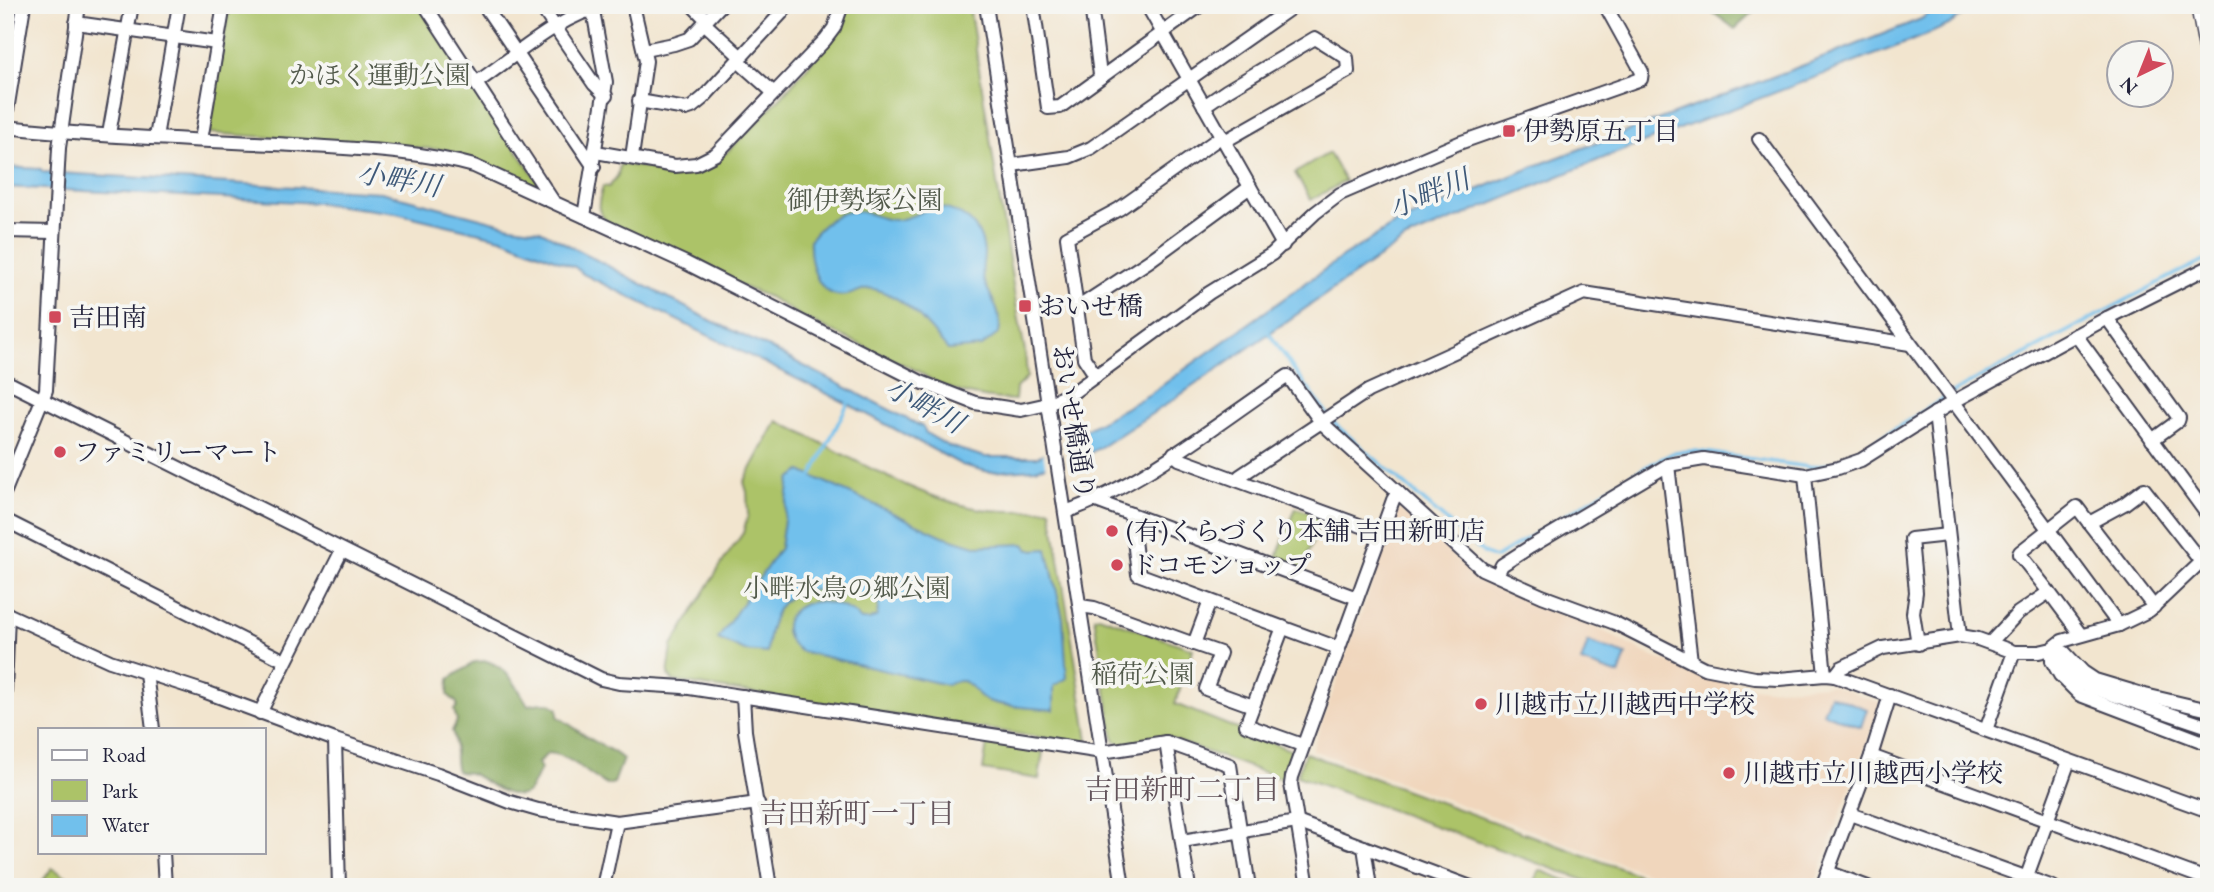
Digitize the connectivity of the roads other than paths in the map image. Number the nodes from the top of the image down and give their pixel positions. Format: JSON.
{"nodes":[{"id":1,"x":24,"y":5,"type":"edge"},
{"id":2,"x":79,"y":5,"type":"edge"},
{"id":3,"x":132,"y":5,"type":"edge"},
{"id":4,"x":179,"y":5,"type":"edge"},
{"id":5,"x":224,"y":5,"type":"edge"},
{"id":6,"x":425,"y":5,"type":"edge"},
{"id":7,"x":484,"y":5,"type":"edge"},
{"id":8,"x":540,"y":5,"type":"edge"},
{"id":9,"x":607,"y":5,"type":"edge"},
{"id":10,"x":633,"y":5,"type":"edge"},
{"id":11,"x":692,"y":5,"type":"edge"},
{"id":12,"x":721,"y":5,"type":"edge"},
{"id":13,"x":789,"y":5,"type":"edge"},
{"id":14,"x":842,"y":5,"type":"edge"},
{"id":15,"x":986,"y":5,"type":"edge"},
{"id":16,"x":1032,"y":5,"type":"edge"},
{"id":17,"x":1091,"y":5,"type":"edge"},
{"id":18,"x":1147,"y":5,"type":"edge"},
{"id":19,"x":1201,"y":5,"type":"edge"},
{"id":20,"x":1295,"y":5,"type":"edge"},
{"id":21,"x":1605,"y":5,"type":"edge"},
{"id":22,"x":2200,"y":5,"type":"edge"},
{"id":23,"x":592,"y":7,"type":"edge"},
{"id":24,"x":706,"y":22,"type":"junction"},
{"id":25,"x":76,"y":23,"type":"junction"},
{"id":26,"x":555,"y":27,"type":"junction"},
{"id":27,"x":128,"y":30,"type":"junction"},
{"id":28,"x":1163,"y":34,"type":"junction"},
{"id":29,"x":173,"y":37,"type":"junction"},
{"id":30,"x":217,"y":43,"type":"junction"},
{"id":31,"x":643,"y":50,"type":"junction"},
{"id":32,"x":2209,"y":53,"type":"edge"},
{"id":33,"x":518,"y":54,"type":"junction"},
{"id":34,"x":740,"y":59,"type":"junction"},
{"id":35,"x":1100,"y":75,"type":"junction"},
{"id":36,"x":1188,"y":78,"type":"junction"},
{"id":37,"x":476,"y":83,"type":"junction"},
{"id":38,"x":774,"y":93,"type":"junction"},
{"id":39,"x":606,"y":96,"type":"junction"},
{"id":40,"x":639,"y":101,"type":"junction"},
{"id":41,"x":1205,"y":106,"type":"junction"},
{"id":42,"x":5,"y":125,"type":"edge"},
{"id":43,"x":60,"y":133,"type":"junction"},
{"id":44,"x":109,"y":134,"type":"junction"},
{"id":45,"x":156,"y":137,"type":"junction"},
{"id":46,"x":1223,"y":139,"type":"junction"},
{"id":47,"x":1759,"y":139,"type":"dead end"},
{"id":48,"x":201,"y":140,"type":"junction"},
{"id":49,"x":596,"y":152,"type":"junction"},
{"id":50,"x":632,"y":157,"type":"junction"},
{"id":51,"x":1012,"y":165,"type":"junction"},
{"id":52,"x":594,"y":167,"type":"junction"},
{"id":53,"x":1250,"y":187,"type":"junction"},
{"id":54,"x":553,"y":201,"type":"junction"},
{"id":55,"x":584,"y":216,"type":"junction"},
{"id":56,"x":54,"y":230,"type":"junction"},
{"id":57,"x":5,"y":231,"type":"edge"},
{"id":58,"x":1283,"y":245,"type":"junction"},
{"id":59,"x":2209,"y":267,"type":"edge"},
{"id":60,"x":1077,"y":308,"type":"junction"},
{"id":61,"x":2107,"y":318,"type":"junction"},
{"id":62,"x":2076,"y":335,"type":"junction"},
{"id":63,"x":1910,"y":344,"type":"junction"},
{"id":64,"x":1096,"y":376,"type":"junction"},
{"id":65,"x":5,"y":381,"type":"edge"},
{"id":66,"x":43,"y":400,"type":"junction"},
{"id":67,"x":1953,"y":402,"type":"junction"},
{"id":68,"x":1049,"y":410,"type":"junction"},
{"id":69,"x":1935,"y":413,"type":"junction"},
{"id":70,"x":1321,"y":422,"type":"junction"},
{"id":71,"x":2152,"y":440,"type":"junction"},
{"id":72,"x":1174,"y":453,"type":"junction"},
{"id":73,"x":1668,"y":465,"type":"junction"},
{"id":74,"x":1805,"y":475,"type":"junction"},
{"id":75,"x":1238,"y":480,"type":"junction"},
{"id":76,"x":5,"y":491,"type":"edge"},
{"id":77,"x":1398,"y":492,"type":"junction"},
{"id":78,"x":1096,"y":501,"type":"junction"},
{"id":79,"x":1065,"y":512,"type":"junction"},
{"id":80,"x":1131,"y":514,"type":"junction"},
{"id":81,"x":2209,"y":517,"type":"edge"},
{"id":82,"x":5,"y":520,"type":"edge"},
{"id":83,"x":2090,"y":523,"type":"junction"},
{"id":84,"x":2047,"y":531,"type":"junction"},
{"id":85,"x":1381,"y":533,"type":"junction"},
{"id":86,"x":1948,"y":534,"type":"junction"},
{"id":87,"x":342,"y":550,"type":"junction"},
{"id":88,"x":2205,"y":559,"type":"edge"},
{"id":89,"x":1497,"y":575,"type":"junction"},
{"id":90,"x":2049,"y":592,"type":"junction"},
{"id":91,"x":1357,"y":598,"type":"junction"},
{"id":92,"x":1210,"y":601,"type":"junction"},
{"id":93,"x":1080,"y":606,"type":"junction"},
{"id":94,"x":2154,"y":607,"type":"junction"},
{"id":95,"x":7,"y":614,"type":"edge"},
{"id":96,"x":2119,"y":625,"type":"junction"},
{"id":97,"x":1283,"y":627,"type":"junction"},
{"id":98,"x":2081,"y":635,"type":"junction"},
{"id":99,"x":1960,"y":636,"type":"junction"},
{"id":100,"x":1990,"y":643,"type":"junction"},
{"id":101,"x":1194,"y":644,"type":"junction"},
{"id":102,"x":1918,"y":644,"type":"junction"},
{"id":103,"x":1338,"y":648,"type":"junction"},
{"id":104,"x":2052,"y":649,"type":"junction"},
{"id":105,"x":2014,"y":652,"type":"junction"},
{"id":106,"x":285,"y":661,"type":"junction"},
{"id":107,"x":1691,"y":661,"type":"junction"},
{"id":108,"x":146,"y":673,"type":"junction"},
{"id":109,"x":1830,"y":675,"type":"junction"},
{"id":110,"x":5,"y":692,"type":"edge"},
{"id":111,"x":1890,"y":695,"type":"junction"},
{"id":112,"x":743,"y":696,"type":"junction"},
{"id":113,"x":1253,"y":706,"type":"junction"},
{"id":114,"x":2209,"y":710,"type":"edge"},
{"id":115,"x":260,"y":713,"type":"junction"},
{"id":116,"x":2209,"y":727,"type":"edge"},
{"id":117,"x":153,"y":728,"type":"edge"},
{"id":118,"x":1986,"y":730,"type":"junction"},
{"id":119,"x":335,"y":740,"type":"junction"},
{"id":120,"x":1166,"y":742,"type":"junction"},
{"id":121,"x":2209,"y":744,"type":"edge"},
{"id":122,"x":1302,"y":746,"type":"junction"},
{"id":123,"x":1102,"y":752,"type":"junction"},
{"id":124,"x":1871,"y":756,"type":"junction"},
{"id":125,"x":2069,"y":761,"type":"junction"},
{"id":126,"x":758,"y":803,"type":"junction"},
{"id":127,"x":2209,"y":811,"type":"edge"},
{"id":128,"x":1850,"y":814,"type":"junction"},
{"id":129,"x":2048,"y":821,"type":"junction"},
{"id":130,"x":617,"y":822,"type":"junction"},
{"id":131,"x":1297,"y":822,"type":"junction"},
{"id":132,"x":1241,"y":831,"type":"junction"},
{"id":133,"x":1182,"y":841,"type":"junction"},
{"id":134,"x":1364,"y":847,"type":"junction"},
{"id":135,"x":163,"y":854,"type":"edge"},
{"id":136,"x":1828,"y":872,"type":"junction"},
{"id":137,"x":2209,"y":880,"type":"edge"},
{"id":138,"x":2025,"y":882,"type":"edge"},
{"id":139,"x":165,"y":887,"type":"edge"},
{"id":140,"x":339,"y":887,"type":"edge"},
{"id":141,"x":603,"y":887,"type":"edge"},
{"id":142,"x":770,"y":887,"type":"edge"},
{"id":143,"x":1123,"y":887,"type":"edge"},
{"id":144,"x":1189,"y":887,"type":"edge"},
{"id":145,"x":1249,"y":887,"type":"edge"},
{"id":146,"x":1308,"y":887,"type":"edge"},
{"id":147,"x":1370,"y":887,"type":"edge"},
{"id":148,"x":1472,"y":887,"type":"edge"},
{"id":149,"x":1822,"y":887,"type":"edge"},
{"id":150,"x":1868,"y":887,"type":"edge"},
{"id":151,"x":2053,"y":887,"type":"edge"}],
"edges":[{"from":1,"to":42,"type":"street"},
{"from":2,"to":25,"type":"street"},
{"from":3,"to":27,"type":"street"},
{"from":4,"to":29,"type":"street"},
{"from":5,"to":30,"type":"street"},
{"from":6,"to":37,"type":"street"},
{"from":7,"to":33,"type":"street"},
{"from":8,"to":26,"type":"street"},
{"from":9,"to":23,"type":"street"},
{"from":10,"to":31,"type":"street"},
{"from":11,"to":24,"type":"street"},
{"from":12,"to":24,"type":"street"},
{"from":13,"to":34,"type":"street"},
{"from":14,"to":38,"type":"street"},
{"from":15,"to":51,"type":"street","name":"おいせ橋通り"},
{"from":16,"to":35,"type":"street"},
{"from":17,"to":35,"type":"street"},
{"from":18,"to":28,"type":"street"},
{"from":19,"to":28,"type":"street"},
{"from":20,"to":36,"type":"street"},
{"from":21,"to":58,"type":"street"},
{"from":22,"to":32,"type":"highway"},
{"from":23,"to":26,"type":"street"},
{"from":23,"to":39,"type":"street"},
{"from":24,"to":31,"type":"street"},
{"from":24,"to":34,"type":"street"},
{"from":25,"to":27,"type":"street"},
{"from":25,"to":43,"type":"street"},
{"from":26,"to":33,"type":"street"},
{"from":26,"to":39,"type":"street"},
{"from":27,"to":29,"type":"street"},
{"from":27,"to":44,"type":"street"},
{"from":28,"to":35,"type":"street"},
{"from":28,"to":36,"type":"street"},
{"from":29,"to":30,"type":"street"},
{"from":29,"to":45,"type":"street"},
{"from":30,"to":48,"type":"street"},
{"from":31,"to":40,"type":"street"},
{"from":33,"to":37,"type":"street"},
{"from":33,"to":52,"type":"street"},
{"from":34,"to":38,"type":"street"},
{"from":34,"to":40,"type":"street"},
{"from":36,"to":41,"type":"street"},
{"from":36,"to":51,"type":"street"},
{"from":37,"to":54,"type":"street"},
{"from":38,"to":50,"type":"street"},
{"from":39,"to":49,"type":"street"},
{"from":40,"to":50,"type":"street"},
{"from":41,"to":46,"type":"street"},
{"from":41,"to":46,"type":"street"},
{"from":42,"to":43,"type":"street"},
{"from":43,"to":44,"type":"street"},
{"from":43,"to":56,"type":"street"},
{"from":44,"to":45,"type":"street"},
{"from":45,"to":48,"type":"street"},
{"from":46,"to":53,"type":"street"},
{"from":46,"to":60,"type":"street"},
{"from":47,"to":63,"type":"street"},
{"from":48,"to":54,"type":"street"},
{"from":49,"to":50,"type":"street"},
{"from":49,"to":52,"type":"street"},
{"from":51,"to":68,"type":"street","name":"おいせ橋通り"},
{"from":52,"to":55,"type":"street"},
{"from":53,"to":58,"type":"street"},
{"from":53,"to":60,"type":"street"},
{"from":54,"to":55,"type":"street"},
{"from":55,"to":68,"type":"street"},
{"from":56,"to":57,"type":"street"},
{"from":56,"to":66,"type":"street"},
{"from":58,"to":64,"type":"street"},
{"from":59,"to":61,"type":"street"},
{"from":60,"to":64,"type":"street"},
{"from":61,"to":62,"type":"street"},
{"from":61,"to":71,"type":"street"},
{"from":62,"to":67,"type":"street"},
{"from":62,"to":71,"type":"street"},
{"from":63,"to":67,"type":"street"},
{"from":63,"to":70,"type":"street"},
{"from":64,"to":68,"type":"street"},
{"from":65,"to":66,"type":"street"},
{"from":66,"to":76,"type":"street"},
{"from":66,"to":87,"type":"street"},
{"from":67,"to":69,"type":"street"},
{"from":67,"to":84,"type":"street"},
{"from":68,"to":79,"type":"street","name":"おいせ橋通り"},
{"from":69,"to":74,"type":"street"},
{"from":69,"to":86,"type":"street"},
{"from":70,"to":72,"type":"street"},
{"from":70,"to":75,"type":"street"},
{"from":70,"to":77,"type":"street"},
{"from":71,"to":81,"type":"street"},
{"from":72,"to":75,"type":"street"},
{"from":72,"to":78,"type":"street"},
{"from":73,"to":74,"type":"street"},
{"from":73,"to":89,"type":"street"},
{"from":73,"to":107,"type":"street"},
{"from":74,"to":109,"type":"street"},
{"from":75,"to":85,"type":"street"},
{"from":77,"to":85,"type":"street"},
{"from":77,"to":89,"type":"street"},
{"from":78,"to":79,"type":"street"},
{"from":78,"to":80,"type":"street"},
{"from":79,"to":93,"type":"street","name":"おいせ橋通り"},
{"from":80,"to":91,"type":"street"},
{"from":80,"to":92,"type":"street"},
{"from":82,"to":106,"type":"street"},
{"from":83,"to":84,"type":"street"},
{"from":83,"to":88,"type":"street"},
{"from":83,"to":94,"type":"street"},
{"from":84,"to":90,"type":"street"},
{"from":84,"to":96,"type":"street"},
{"from":85,"to":91,"type":"street"},
{"from":86,"to":99,"type":"street"},
{"from":86,"to":102,"type":"street"},
{"from":87,"to":106,"type":"street"},
{"from":87,"to":112,"type":"street"},
{"from":88,"to":94,"type":"street"},
{"from":89,"to":107,"type":"street"},
{"from":90,"to":98,"type":"street"},
{"from":90,"to":100,"type":"street"},
{"from":91,"to":103,"type":"street"},
{"from":92,"to":97,"type":"street"},
{"from":92,"to":101,"type":"street"},
{"from":93,"to":101,"type":"street"},
{"from":93,"to":123,"type":"street","name":"おいせ橋通り"},
{"from":94,"to":96,"type":"street"},
{"from":95,"to":108,"type":"street"},
{"from":95,"to":110,"type":"street"},
{"from":96,"to":98,"type":"street"},
{"from":97,"to":103,"type":"street"},
{"from":97,"to":113,"type":"street"},
{"from":98,"to":104,"type":"street"},
{"from":99,"to":100,"type":"street"},
{"from":99,"to":102,"type":"street"},
{"from":100,"to":105,"type":"street"},
{"from":101,"to":113,"type":"street"},
{"from":102,"to":109,"type":"street"},
{"from":103,"to":122,"type":"street"},
{"from":104,"to":105,"type":"street"},
{"from":104,"to":114,"type":"street"},
{"from":104,"to":116,"type":"street"},
{"from":104,"to":121,"type":"street"},
{"from":105,"to":118,"type":"street"},
{"from":106,"to":115,"type":"street"},
{"from":107,"to":109,"type":"street"},
{"from":108,"to":115,"type":"street"},
{"from":108,"to":117,"type":"street"},
{"from":109,"to":111,"type":"street"},
{"from":111,"to":118,"type":"street"},
{"from":111,"to":124,"type":"street"},
{"from":112,"to":123,"type":"street"},
{"from":112,"to":126,"type":"street"},
{"from":113,"to":122,"type":"street"},
{"from":115,"to":119,"type":"street"},
{"from":118,"to":125,"type":"street"},
{"from":119,"to":130,"type":"street"},
{"from":119,"to":140,"type":"street"},
{"from":120,"to":123,"type":"street"},
{"from":120,"to":132,"type":"street"},
{"from":120,"to":133,"type":"street"},
{"from":122,"to":131,"type":"street"},
{"from":123,"to":143,"type":"street","name":"おいせ橋通り"},
{"from":124,"to":128,"type":"street"},
{"from":124,"to":129,"type":"street"},
{"from":125,"to":127,"type":"street"},
{"from":125,"to":129,"type":"street"},
{"from":126,"to":130,"type":"street"},
{"from":126,"to":142,"type":"street"},
{"from":128,"to":136,"type":"street"},
{"from":128,"to":138,"type":"street"},
{"from":129,"to":137,"type":"street"},
{"from":129,"to":138,"type":"street"},
{"from":130,"to":141,"type":"street"},
{"from":131,"to":132,"type":"street"},
{"from":131,"to":134,"type":"street"},
{"from":131,"to":146,"type":"street"},
{"from":132,"to":133,"type":"street"},
{"from":132,"to":145,"type":"street"},
{"from":133,"to":144,"type":"street"},
{"from":134,"to":147,"type":"street"},
{"from":134,"to":148,"type":"street"},
{"from":135,"to":139,"type":"street"},
{"from":136,"to":149,"type":"street"},
{"from":136,"to":150,"type":"street"},
{"from":138,"to":151,"type":"street"}]}
